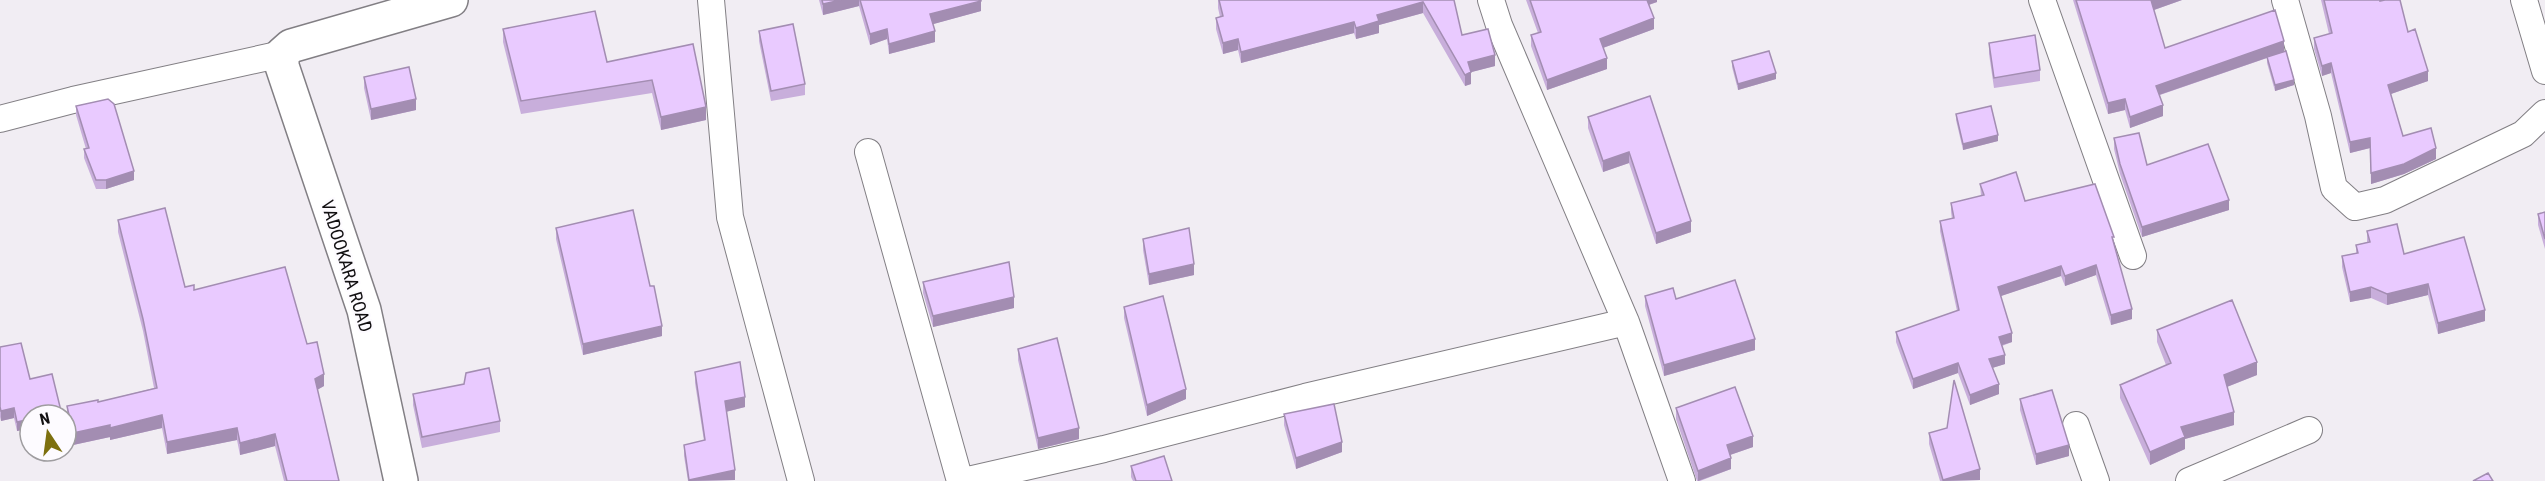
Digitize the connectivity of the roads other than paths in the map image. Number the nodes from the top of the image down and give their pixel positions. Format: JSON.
{"nodes":[{"id":1,"x":451,"y":0,"type":"edge"},
{"id":2,"x":711,"y":0,"type":"edge"},
{"id":3,"x":1491,"y":0,"type":"edge"},
{"id":4,"x":2042,"y":0,"type":"edge"},
{"id":5,"x":2285,"y":0,"type":"edge"},
{"id":6,"x":2524,"y":0,"type":"edge"},
{"id":7,"x":282,"y":54,"type":"junction"},
{"id":8,"x":2545,"y":71,"type":"edge"},
{"id":9,"x":2545,"y":113,"type":"edge"},
{"id":10,"x":0,"y":119,"type":"edge"},
{"id":11,"x":868,"y":152,"type":"dead end"},
{"id":12,"x":2133,"y":256,"type":"dead end"},
{"id":13,"x":1626,"y":322,"type":"junction"},
{"id":14,"x":2076,"y":425,"type":"dead end"},
{"id":15,"x":2309,"y":430,"type":"dead end"},
{"id":16,"x":401,"y":481,"type":"edge"},
{"id":17,"x":801,"y":481,"type":"edge"},
{"id":18,"x":962,"y":481,"type":"edge"},
{"id":19,"x":1682,"y":481,"type":"edge"},
{"id":20,"x":2096,"y":481,"type":"edge"},
{"id":21,"x":2189,"y":481,"type":"edge"}],
"edges":[{"from":1,"to":7,"type":"main road"},
{"from":2,"to":17,"type":"street"},
{"from":3,"to":13,"type":"street"},
{"from":4,"to":12,"type":"street"},
{"from":5,"to":9,"type":"street"},
{"from":6,"to":8,"type":"street"},
{"from":7,"to":10,"type":"street"},
{"from":7,"to":16,"type":"main road","name":"VADOOKARA ROAD"},
{"from":11,"to":18,"type":"street"},
{"from":13,"to":18,"type":"street"},
{"from":13,"to":19,"type":"street"},
{"from":14,"to":20,"type":"street"},
{"from":15,"to":21,"type":"street"}]}
